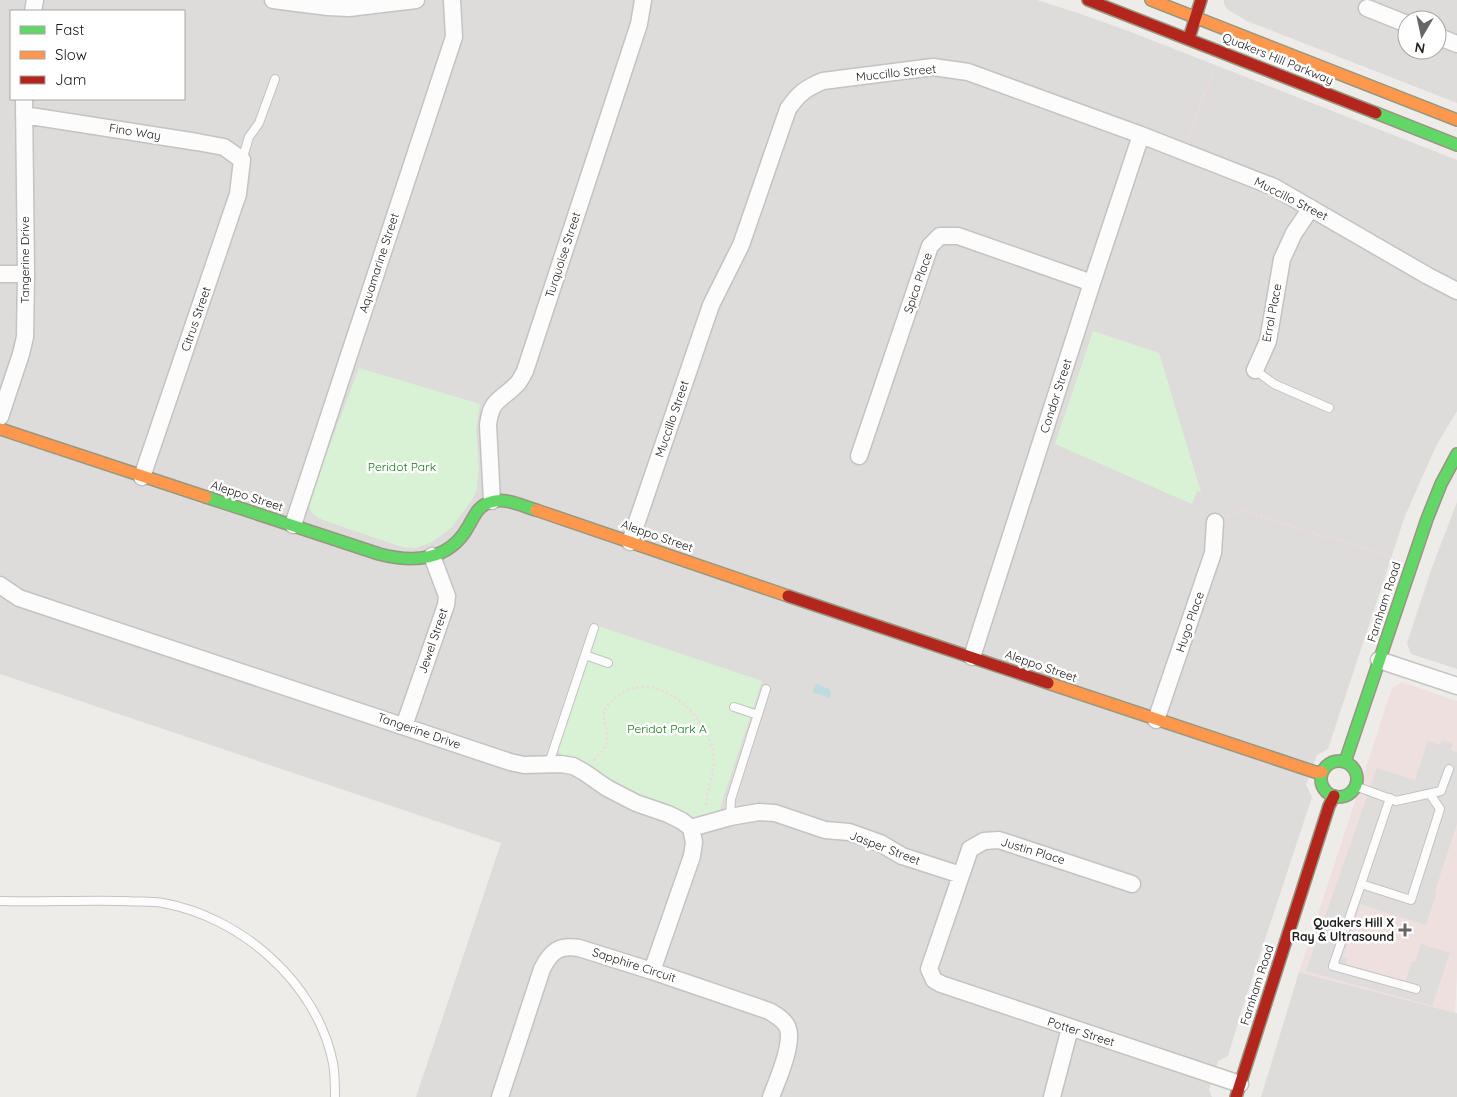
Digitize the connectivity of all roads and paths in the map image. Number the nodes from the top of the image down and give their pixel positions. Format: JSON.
{"nodes":[{"id":1,"x":272,"y":0,"type":"edge"},
{"id":2,"x":416,"y":0,"type":"edge"},
{"id":3,"x":452,"y":0,"type":"edge"},
{"id":4,"x":642,"y":0,"type":"edge"},
{"id":5,"x":1088,"y":0,"type":"edge"},
{"id":6,"x":1151,"y":0,"type":"edge"},
{"id":7,"x":1201,"y":0,"type":"edge"},
{"id":8,"x":1366,"y":8,"type":"dead end"},
{"id":9,"x":1196,"y":17,"type":"junction"},
{"id":10,"x":1397,"y":20,"type":"edge"},
{"id":11,"x":1188,"y":38,"type":"junction"},
{"id":12,"x":1216,"y":62,"type":"dead end"},
{"id":13,"x":275,"y":78,"type":"dead end"},
{"id":14,"x":24,"y":100,"type":"edge"},
{"id":15,"x":24,"y":116,"type":"junction"},
{"id":16,"x":1457,"y":120,"type":"edge"},
{"id":17,"x":1141,"y":135,"type":"junction"},
{"id":18,"x":1457,"y":144,"type":"edge"},
{"id":19,"x":1184,"y":152,"type":"junction"},
{"id":20,"x":242,"y":160,"type":"junction"},
{"id":21,"x":1311,"y":208,"type":"junction"},
{"id":22,"x":0,"y":274,"type":"edge"},
{"id":23,"x":26,"y":274,"type":"junction"},
{"id":24,"x":1092,"y":283,"type":"junction"},
{"id":25,"x":1457,"y":290,"type":"edge"},
{"id":26,"x":1255,"y":370,"type":"joint"},
{"id":27,"x":1329,"y":408,"type":"dead end"},
{"id":28,"x":0,"y":417,"type":"edge"},
{"id":29,"x":0,"y":428,"type":"edge"},
{"id":30,"x":1457,"y":454,"type":"edge"},
{"id":31,"x":859,"y":456,"type":"dead end"},
{"id":32,"x":142,"y":477,"type":"junction"},
{"id":33,"x":492,"y":501,"type":"junction"},
{"id":34,"x":1215,"y":522,"type":"joint"},
{"id":35,"x":292,"y":525,"type":"junction"},
{"id":36,"x":630,"y":542,"type":"junction"},
{"id":37,"x":432,"y":556,"type":"junction"},
{"id":38,"x":1394,"y":558,"type":"dead end"},
{"id":39,"x":0,"y":585,"type":"edge"},
{"id":40,"x":594,"y":628,"type":"dead end"},
{"id":41,"x":585,"y":655,"type":"junction"},
{"id":42,"x":972,"y":657,"type":"junction"},
{"id":43,"x":1379,"y":660,"type":"junction"},
{"id":44,"x":608,"y":663,"type":"dead end"},
{"id":45,"x":1457,"y":686,"type":"edge"},
{"id":46,"x":766,"y":689,"type":"dead end"},
{"id":47,"x":734,"y":706,"type":"dead end"},
{"id":48,"x":758,"y":715,"type":"junction"},
{"id":49,"x":1156,"y":720,"type":"junction"},
{"id":50,"x":404,"y":726,"type":"junction"},
{"id":51,"x":1345,"y":762,"type":"junction"},
{"id":52,"x":548,"y":766,"type":"junction"},
{"id":53,"x":1449,"y":769,"type":"dead end"},
{"id":54,"x":584,"y":772,"type":"junction"},
{"id":55,"x":1322,"y":772,"type":"junction"},
{"id":56,"x":1355,"y":786,"type":"junction"},
{"id":57,"x":1430,"y":794,"type":"junction"},
{"id":58,"x":1334,"y":796,"type":"junction"},
{"id":59,"x":1390,"y":798,"type":"junction"},
{"id":60,"x":730,"y":817,"type":"junction"},
{"id":61,"x":698,"y":826,"type":"junction"},
{"id":62,"x":961,"y":876,"type":"junction"},
{"id":63,"x":1132,"y":884,"type":"dead end"},
{"id":64,"x":1361,"y":884,"type":"junction"},
{"id":65,"x":0,"y":901,"type":"edge"},
{"id":66,"x":929,"y":970,"type":"joint"},
{"id":67,"x":652,"y":971,"type":"junction"},
{"id":68,"x":1416,"y":989,"type":"dead end"},
{"id":69,"x":1070,"y":1028,"type":"junction"},
{"id":70,"x":1238,"y":1091,"type":"edge"},
{"id":71,"x":504,"y":1096,"type":"edge"},
{"id":72,"x":335,"y":1097,"type":"edge"},
{"id":73,"x":771,"y":1097,"type":"edge"},
{"id":74,"x":1052,"y":1097,"type":"edge"}],
"edges":[{"from":1,"to":2,"type":"street"},
{"from":3,"to":35,"type":"street","name":"Aquamarine Street"},
{"from":4,"to":33,"type":"street","name":"Turquoise Street"},
{"from":5,"to":11,"type":"street","name":"Quakers Hill Parkway"},
{"from":6,"to":9,"type":"street","name":"Quakers Hill Parkway"},
{"from":7,"to":9,"type":"street"},
{"from":8,"to":10,"type":"street"},
{"from":9,"to":11,"type":"street"},
{"from":9,"to":16,"type":"street","name":"Quakers Hill Parkway"},
{"from":11,"to":18,"type":"street","name":"Quakers Hill Parkway"},
{"from":12,"to":19,"type":"path"},
{"from":13,"to":20,"type":"lane"},
{"from":14,"to":15,"type":"street","name":"Tangerine Drive"},
{"from":15,"to":20,"type":"street","name":"Fino Way"},
{"from":15,"to":23,"type":"street","name":"Tangerine Drive"},
{"from":17,"to":19,"type":"street","name":"Muccillo Street"},
{"from":17,"to":24,"type":"street","name":"Condor Street"},
{"from":17,"to":36,"type":"street","name":"Muccillo Street"},
{"from":19,"to":21,"type":"street","name":"Muccillo Street"},
{"from":20,"to":32,"type":"street","name":"Citrus Street"},
{"from":21,"to":25,"type":"street","name":"Muccillo Street"},
{"from":21,"to":26,"type":"street","name":"Errol Place"},
{"from":22,"to":23,"type":"street"},
{"from":23,"to":28,"type":"street","name":"Tangerine Drive"},
{"from":24,"to":31,"type":"street","name":"Spica Place"},
{"from":24,"to":42,"type":"street","name":"Condor Street"},
{"from":26,"to":27,"type":"lane","name":"Errol Place"},
{"from":29,"to":32,"type":"street","name":"Aleppo Street"},
{"from":30,"to":43,"type":"street","name":"Farnham Road"},
{"from":32,"to":35,"type":"street","name":"Aleppo Street"},
{"from":33,"to":36,"type":"street","name":"Aleppo Street"},
{"from":33,"to":37,"type":"street","name":"Aleppo Street"},
{"from":34,"to":38,"type":"path"},
{"from":34,"to":49,"type":"street","name":"Hugo Place"},
{"from":35,"to":37,"type":"street","name":"Aleppo Street"},
{"from":36,"to":42,"type":"street","name":"Aleppo Street"},
{"from":37,"to":50,"type":"street","name":"Jewel Street"},
{"from":39,"to":50,"type":"street","name":"Tangerine Drive"},
{"from":40,"to":41,"type":"lane"},
{"from":41,"to":44,"type":"lane"},
{"from":41,"to":52,"type":"lane"},
{"from":42,"to":49,"type":"street","name":"Aleppo Street"},
{"from":43,"to":45,"type":"street"},
{"from":43,"to":51,"type":"street","name":"Farnham Road"},
{"from":46,"to":48,"type":"lane"},
{"from":47,"to":48,"type":"lane"},
{"from":48,"to":60,"type":"lane"},
{"from":49,"to":55,"type":"street","name":"Aleppo Street"},
{"from":50,"to":52,"type":"street","name":"Tangerine Drive"},
{"from":51,"to":55,"type":"street"},
{"from":51,"to":56,"type":"street"},
{"from":52,"to":54,"type":"street","name":"Tangerine Drive"},
{"from":53,"to":57,"type":"lane"},
{"from":54,"to":61,"type":"street","name":"Tangerine Drive"},
{"from":54,"to":61,"type":"path"},
{"from":55,"to":58,"type":"street"},
{"from":56,"to":58,"type":"street"},
{"from":56,"to":59,"type":"lane"},
{"from":57,"to":59,"type":"lane"},
{"from":57,"to":64,"type":"lane"},
{"from":58,"to":70,"type":"street","name":"Farnham Road"},
{"from":59,"to":64,"type":"lane"},
{"from":60,"to":61,"type":"street","name":"Jasper Street"},
{"from":60,"to":62,"type":"street","name":"Jasper Street"},
{"from":61,"to":67,"type":"street"},
{"from":62,"to":63,"type":"street","name":"Justin Place"},
{"from":62,"to":66,"type":"street","name":"Justin Place"},
{"from":64,"to":68,"type":"lane"},
{"from":65,"to":72,"type":"lane"},
{"from":66,"to":69,"type":"street","name":"Potter Street"},
{"from":67,"to":71,"type":"street","name":"Sapphire Circuit"},
{"from":67,"to":73,"type":"street","name":"Sapphire Circuit"},
{"from":69,"to":70,"type":"street","name":"Potter Street"},
{"from":69,"to":74,"type":"street"}]}
